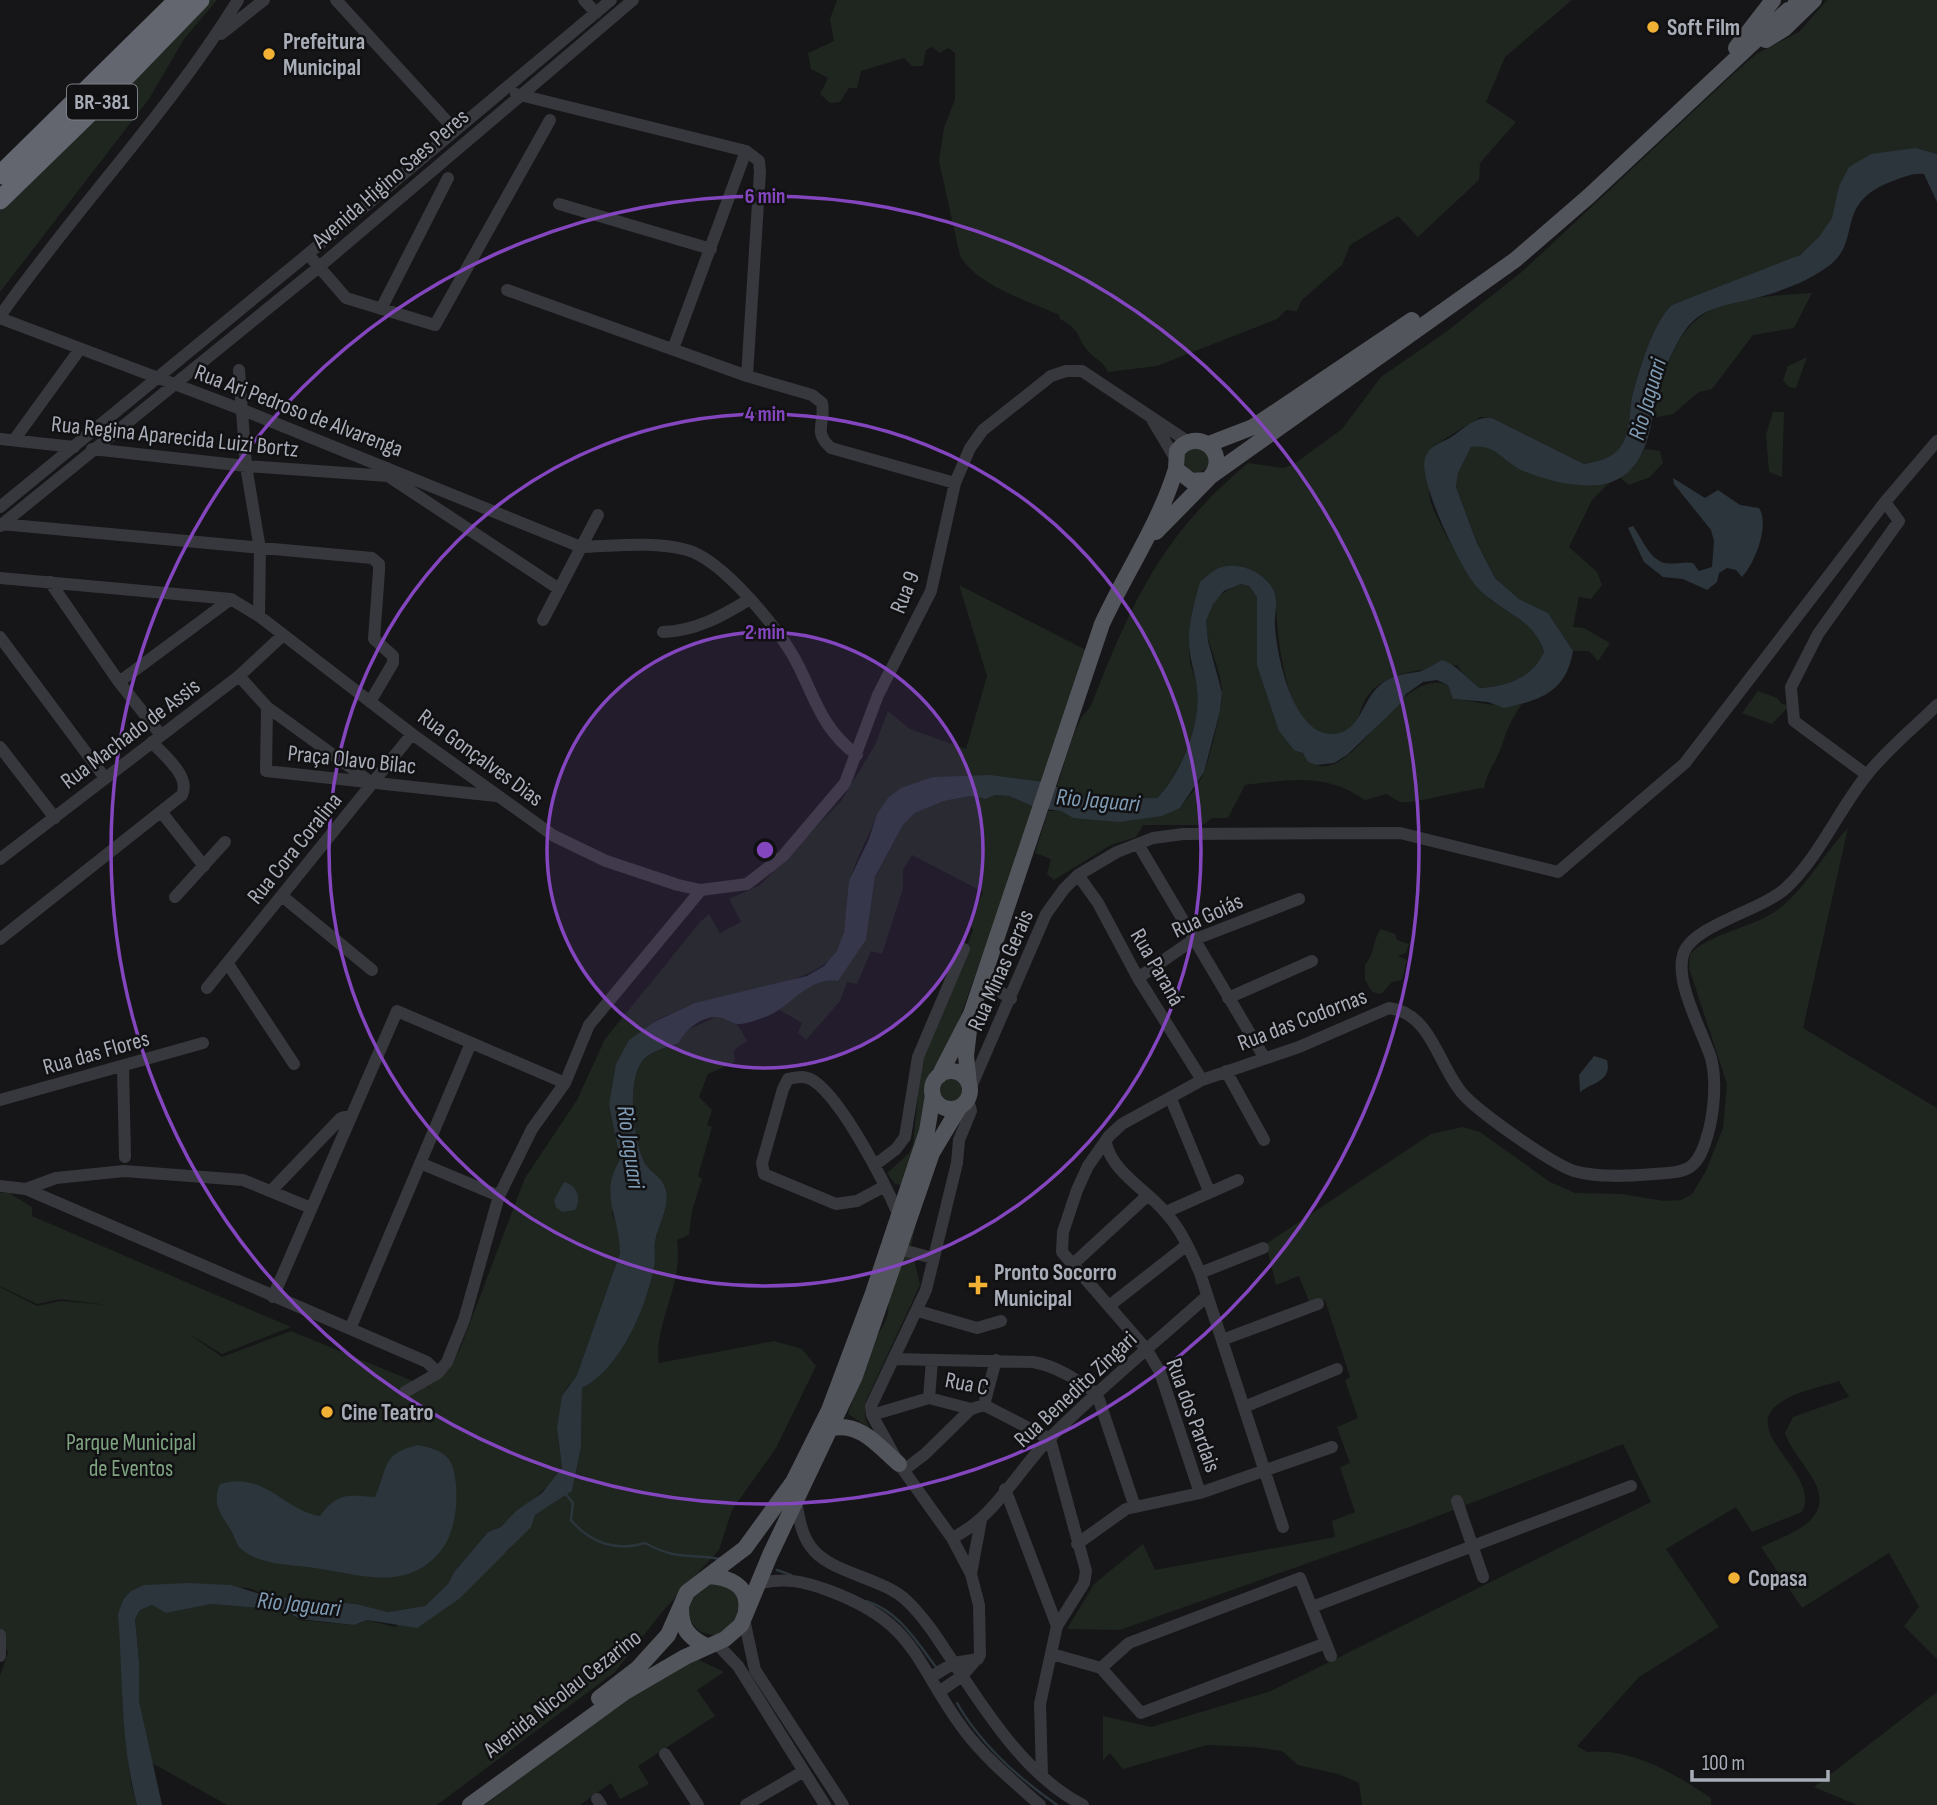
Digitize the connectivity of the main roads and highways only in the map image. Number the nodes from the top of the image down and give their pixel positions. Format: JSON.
{"nodes":[{"id":1,"x":178,"y":0,"type":"edge"},
{"id":2,"x":200,"y":0,"type":"edge"},
{"id":3,"x":1814,"y":0,"type":"edge"},
{"id":4,"x":1788,"y":3,"type":"edge"},
{"id":5,"x":1736,"y":54,"type":"junction"},
{"id":6,"x":0,"y":176,"type":"edge"},
{"id":7,"x":0,"y":200,"type":"edge"},
{"id":8,"x":1209,"y":444,"type":"junction"},
{"id":9,"x":1176,"y":464,"type":"junction"},
{"id":10,"x":1208,"y":478,"type":"junction"},
{"id":11,"x":1147,"y":540,"type":"junction"},
{"id":12,"x":971,"y":1014,"type":"junction"},
{"id":13,"x":939,"y":1076,"type":"junction"},
{"id":14,"x":933,"y":1095,"type":"junction"},
{"id":15,"x":966,"y":1095,"type":"junction"},
{"id":16,"x":832,"y":1428,"type":"junction"},
{"id":17,"x":901,"y":1467,"type":"road end"},
{"id":18,"x":708,"y":1576,"type":"junction"},
{"id":19,"x":681,"y":1605,"type":"junction"},
{"id":20,"x":744,"y":1619,"type":"junction"},
{"id":21,"x":711,"y":1645,"type":"junction"},
{"id":22,"x":456,"y":1805,"type":"edge"},
{"id":23,"x":470,"y":1805,"type":"edge"}],
"edges":[{"from":1,"to":6,"type":"highway","number":"BR-381"},
{"from":2,"to":7,"type":"highway","number":"BR-381"},
{"from":3,"to":5,"type":"main road"},
{"from":4,"to":5,"type":"main road"},
{"from":5,"to":8,"type":"main road"},
{"from":5,"to":10,"type":"main road"},
{"from":8,"to":9,"type":"main road"},
{"from":8,"to":10,"type":"main road"},
{"from":9,"to":10,"type":"main road"},
{"from":9,"to":11,"type":"main road"},
{"from":10,"to":11,"type":"main road"},
{"from":11,"to":12,"type":"main road"},
{"from":12,"to":13,"type":"main road"},
{"from":12,"to":15,"type":"main road"},
{"from":13,"to":14,"type":"main road"},
{"from":13,"to":15,"type":"main road"},
{"from":14,"to":15,"type":"main road"},
{"from":14,"to":18,"type":"main road"},
{"from":15,"to":16,"type":"main road"},
{"from":16,"to":17,"type":"main road"},
{"from":16,"to":20,"type":"main road"},
{"from":18,"to":19,"type":"main road"},
{"from":18,"to":20,"type":"main road"},
{"from":19,"to":21,"type":"main road"},
{"from":19,"to":22,"type":"main road","name":"Avenida Nicolau Cezarino"},
{"from":20,"to":21,"type":"main road"},
{"from":21,"to":23,"type":"main road","name":"Avenida Nicolau Cezarino"}]}
